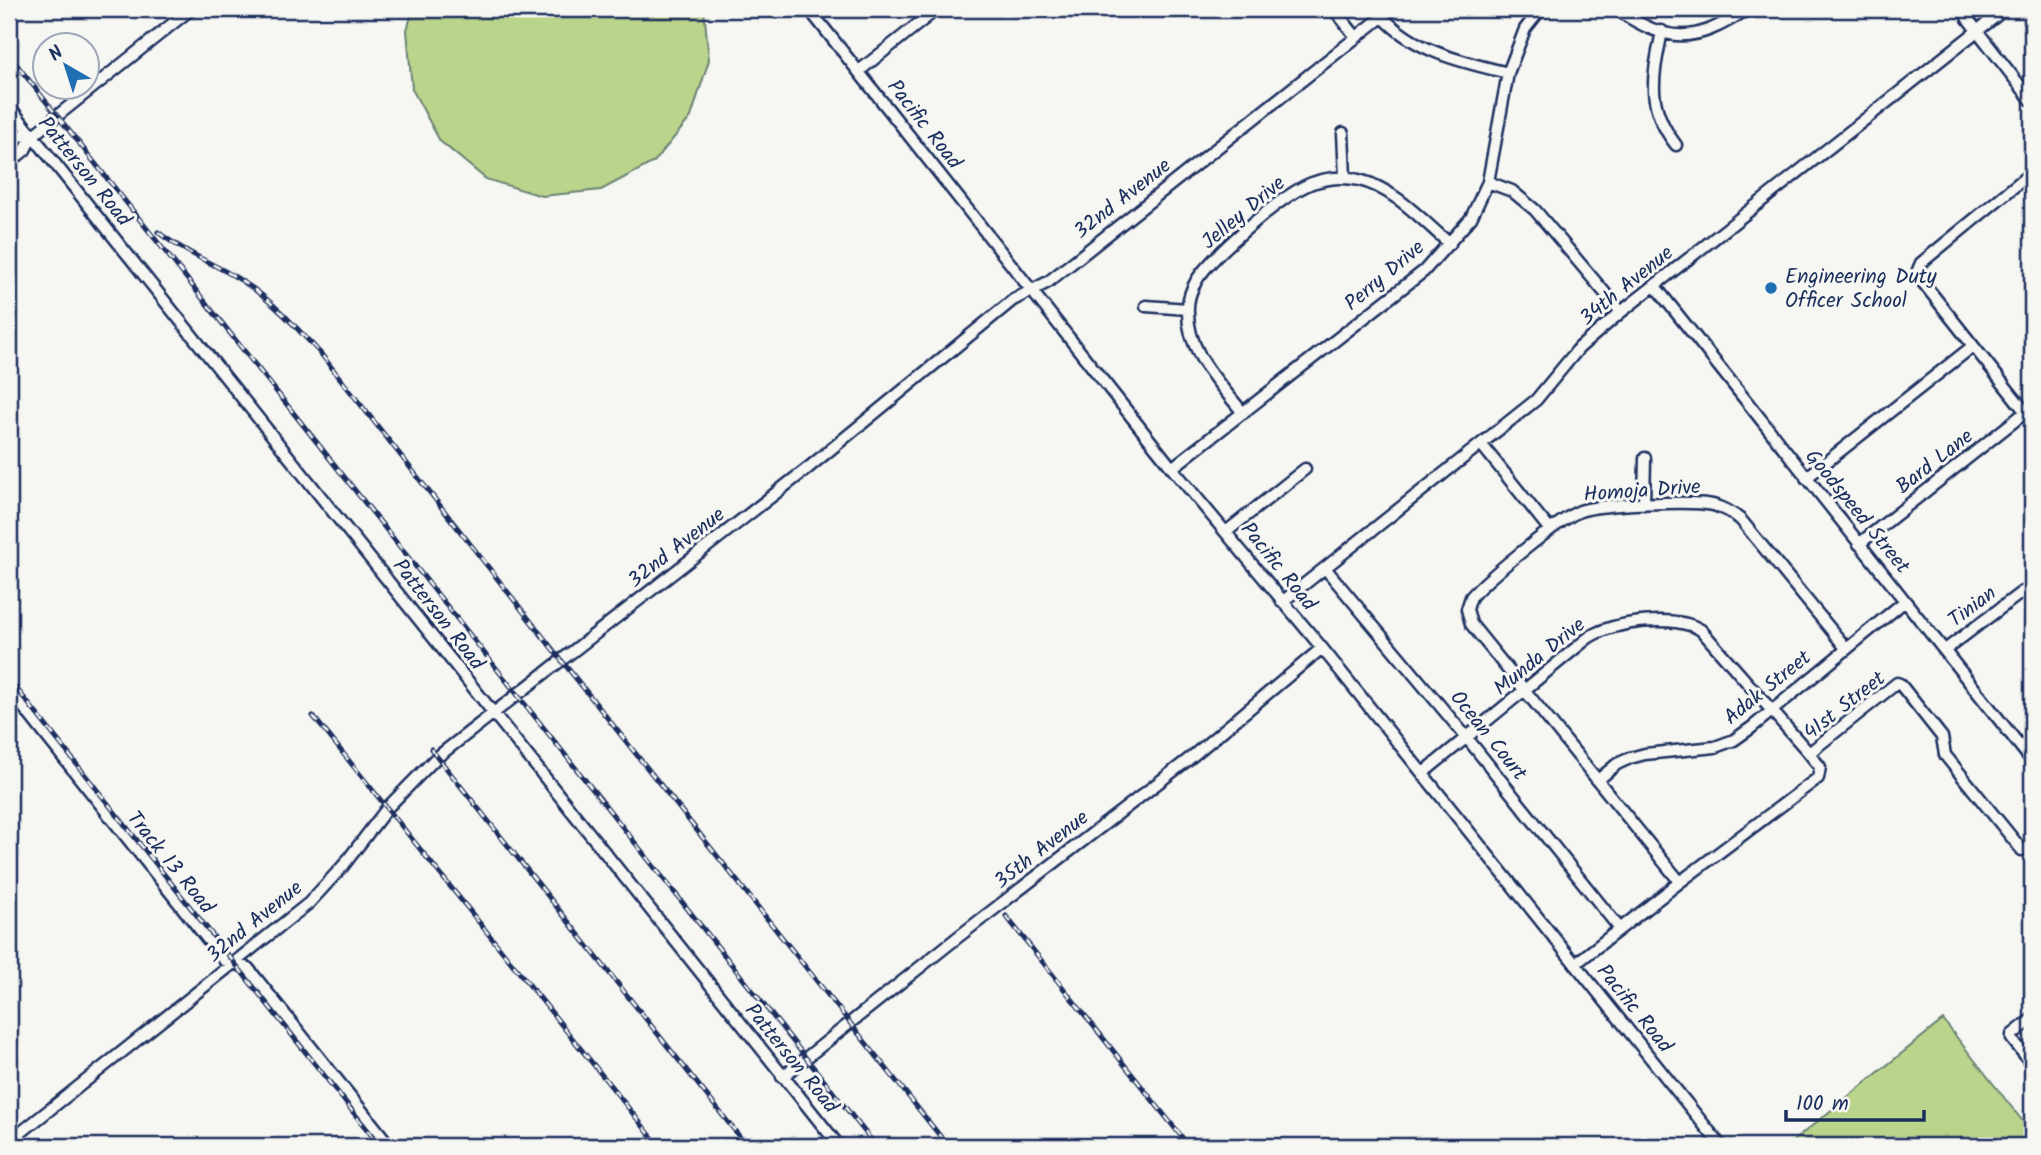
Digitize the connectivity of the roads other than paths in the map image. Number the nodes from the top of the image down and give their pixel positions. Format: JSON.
{"nodes":[{"id":1,"x":191,"y":9,"type":"edge"},
{"id":2,"x":809,"y":9,"type":"edge"},
{"id":3,"x":937,"y":9,"type":"edge"},
{"id":4,"x":1334,"y":9,"type":"edge"},
{"id":5,"x":1392,"y":9,"type":"edge"},
{"id":6,"x":1541,"y":9,"type":"edge"},
{"id":7,"x":1616,"y":9,"type":"edge"},
{"id":8,"x":1746,"y":9,"type":"edge"},
{"id":9,"x":1963,"y":9,"type":"edge"},
{"id":10,"x":2005,"y":9,"type":"edge"},
{"id":11,"x":1382,"y":16,"type":"junction"},
{"id":12,"x":1662,"y":31,"type":"junction"},
{"id":13,"x":1978,"y":31,"type":"junction"},
{"id":14,"x":1356,"y":37,"type":"junction"},
{"id":15,"x":859,"y":71,"type":"junction"},
{"id":16,"x":1508,"y":73,"type":"junction"},
{"id":17,"x":2032,"y":101,"type":"edge"},
{"id":18,"x":9,"y":106,"type":"edge"},
{"id":19,"x":1343,"y":133,"type":"dead end"},
{"id":20,"x":32,"y":136,"type":"junction"},
{"id":21,"x":9,"y":140,"type":"edge"},
{"id":22,"x":1676,"y":145,"type":"dead end"},
{"id":23,"x":9,"y":163,"type":"edge"},
{"id":24,"x":2032,"y":172,"type":"edge"},
{"id":25,"x":1345,"y":177,"type":"junction"},
{"id":26,"x":1488,"y":182,"type":"junction"},
{"id":27,"x":1450,"y":244,"type":"junction"},
{"id":28,"x":1655,"y":286,"type":"junction"},
{"id":29,"x":1032,"y":291,"type":"junction"},
{"id":30,"x":1146,"y":306,"type":"dead end"},
{"id":31,"x":1188,"y":309,"type":"junction"},
{"id":32,"x":1620,"y":312,"type":"junction"},
{"id":33,"x":1973,"y":346,"type":"junction"},
{"id":34,"x":1243,"y":413,"type":"junction"},
{"id":35,"x":2030,"y":413,"type":"edge"},
{"id":36,"x":1480,"y":444,"type":"junction"},
{"id":37,"x":1645,"y":458,"type":"dead end"},
{"id":38,"x":1172,"y":468,"type":"junction"},
{"id":39,"x":1305,"y":469,"type":"dead end"},
{"id":40,"x":1807,"y":478,"type":"junction"},
{"id":41,"x":1644,"y":505,"type":"junction"},
{"id":42,"x":1550,"y":530,"type":"junction"},
{"id":43,"x":1226,"y":533,"type":"junction"},
{"id":44,"x":1859,"y":544,"type":"junction"},
{"id":45,"x":1325,"y":568,"type":"junction"},
{"id":46,"x":2022,"y":592,"type":"dead end"},
{"id":47,"x":1905,"y":601,"type":"junction"},
{"id":48,"x":1282,"y":602,"type":"junction"},
{"id":49,"x":1322,"y":648,"type":"junction"},
{"id":50,"x":1846,"y":648,"type":"junction"},
{"id":51,"x":1945,"y":650,"type":"junction"},
{"id":52,"x":9,"y":689,"type":"edge"},
{"id":53,"x":1525,"y":691,"type":"junction"},
{"id":54,"x":1771,"y":711,"type":"junction"},
{"id":55,"x":494,"y":714,"type":"junction"},
{"id":56,"x":1467,"y":737,"type":"junction"},
{"id":57,"x":1809,"y":753,"type":"junction"},
{"id":58,"x":2032,"y":759,"type":"edge"},
{"id":59,"x":1423,"y":773,"type":"junction"},
{"id":60,"x":1598,"y":780,"type":"junction"},
{"id":61,"x":2022,"y":850,"type":"dead end"},
{"id":62,"x":1680,"y":881,"type":"junction"},
{"id":63,"x":1620,"y":929,"type":"junction"},
{"id":64,"x":234,"y":963,"type":"junction"},
{"id":65,"x":1576,"y":964,"type":"junction"},
{"id":66,"x":2032,"y":1019,"type":"edge"},
{"id":67,"x":2032,"y":1064,"type":"edge"},
{"id":68,"x":782,"y":1077,"type":"junction"},
{"id":69,"x":9,"y":1142,"type":"edge"},
{"id":70,"x":390,"y":1146,"type":"edge"},
{"id":71,"x":839,"y":1146,"type":"edge"},
{"id":72,"x":1721,"y":1146,"type":"edge"}],
"edges":[{"from":1,"to":20,"type":"street"},
{"from":2,"to":15,"type":"street","name":"Pacific Road"},
{"from":3,"to":15,"type":"street"},
{"from":4,"to":14,"type":"street"},
{"from":5,"to":11,"type":"street","name":"32nd Avenue"},
{"from":6,"to":16,"type":"street","name":"Perry Drive"},
{"from":7,"to":12,"type":"street"},
{"from":8,"to":12,"type":"street"},
{"from":9,"to":13,"type":"street"},
{"from":10,"to":13,"type":"street","name":"34th Avenue"},
{"from":11,"to":14,"type":"street","name":"32nd Avenue"},
{"from":11,"to":16,"type":"street"},
{"from":12,"to":22,"type":"street"},
{"from":13,"to":17,"type":"street"},
{"from":13,"to":28,"type":"street","name":"34th Avenue"},
{"from":14,"to":29,"type":"street","name":"32nd Avenue"},
{"from":15,"to":29,"type":"street","name":"Pacific Road"},
{"from":16,"to":26,"type":"street","name":"Perry Drive"},
{"from":18,"to":20,"type":"street","name":"Patterson Road"},
{"from":19,"to":25,"type":"street"},
{"from":20,"to":21,"type":"street"},
{"from":20,"to":23,"type":"street"},
{"from":20,"to":55,"type":"street","name":"Patterson Road"},
{"from":24,"to":33,"type":"street"},
{"from":25,"to":27,"type":"street"},
{"from":25,"to":31,"type":"street","name":"Jelley Drive"},
{"from":26,"to":27,"type":"street","name":"Perry Drive"},
{"from":26,"to":32,"type":"street"},
{"from":27,"to":34,"type":"street","name":"Perry Drive"},
{"from":28,"to":32,"type":"street","name":"34th Avenue"},
{"from":28,"to":40,"type":"street","name":"Goodspeed Street"},
{"from":29,"to":38,"type":"street","name":"Pacific Road"},
{"from":29,"to":55,"type":"street","name":"32nd Avenue"},
{"from":30,"to":31,"type":"street"},
{"from":31,"to":34,"type":"street"},
{"from":32,"to":36,"type":"street","name":"34th Avenue"},
{"from":33,"to":35,"type":"street"},
{"from":33,"to":40,"type":"street"},
{"from":34,"to":38,"type":"street","name":"Perry Drive"},
{"from":35,"to":44,"type":"street","name":"Bard Lane"},
{"from":36,"to":42,"type":"street"},
{"from":36,"to":45,"type":"street","name":"34th Avenue"},
{"from":37,"to":41,"type":"street"},
{"from":38,"to":43,"type":"street","name":"Pacific Road"},
{"from":39,"to":43,"type":"street"},
{"from":40,"to":44,"type":"street","name":"Goodspeed Street"},
{"from":41,"to":42,"type":"street","name":"Homoja Drive"},
{"from":41,"to":50,"type":"street","name":"Homoja Drive"},
{"from":42,"to":53,"type":"street","name":"Homoja Drive"},
{"from":43,"to":48,"type":"street","name":"Pacific Road"},
{"from":44,"to":47,"type":"street","name":"Goodspeed Street"},
{"from":45,"to":48,"type":"street","name":"34th Avenue"},
{"from":45,"to":56,"type":"street","name":"Ocean Court"},
{"from":46,"to":51,"type":"street","name":"Tinian"},
{"from":47,"to":50,"type":"street","name":"Adak Street"},
{"from":47,"to":51,"type":"street","name":"Goodspeed Street"},
{"from":48,"to":49,"type":"street","name":"Pacific Road"},
{"from":49,"to":59,"type":"street","name":"Pacific Road"},
{"from":49,"to":68,"type":"street","name":"35th Avenue"},
{"from":50,"to":54,"type":"street","name":"Adak Street"},
{"from":51,"to":58,"type":"street","name":"Goodspeed Street"},
{"from":52,"to":64,"type":"street","name":"Track 13 Road"},
{"from":53,"to":54,"type":"street","name":"Munda Drive"},
{"from":53,"to":56,"type":"street","name":"Munda Drive"},
{"from":53,"to":60,"type":"street","name":"Homoja Drive"},
{"from":54,"to":57,"type":"street","name":"Munda Drive"},
{"from":54,"to":60,"type":"street","name":"Adak Street"},
{"from":55,"to":64,"type":"street","name":"32nd Avenue"},
{"from":55,"to":68,"type":"street","name":"Patterson Road"},
{"from":56,"to":59,"type":"street","name":"Munda Drive"},
{"from":56,"to":63,"type":"street","name":"Ocean Court"},
{"from":57,"to":61,"type":"street","name":"41st Street"},
{"from":57,"to":62,"type":"street","name":"41st Street"},
{"from":59,"to":65,"type":"street","name":"Pacific Road"},
{"from":60,"to":62,"type":"street","name":"Homoja Drive"},
{"from":62,"to":63,"type":"street","name":"41st Street"},
{"from":63,"to":65,"type":"street","name":"41st Street"},
{"from":64,"to":69,"type":"street","name":"32nd Avenue"},
{"from":64,"to":70,"type":"street","name":"Track 13 Road"},
{"from":65,"to":72,"type":"street","name":"Pacific Road"},
{"from":66,"to":67,"type":"street"},
{"from":68,"to":71,"type":"street","name":"Patterson Road"}]}
